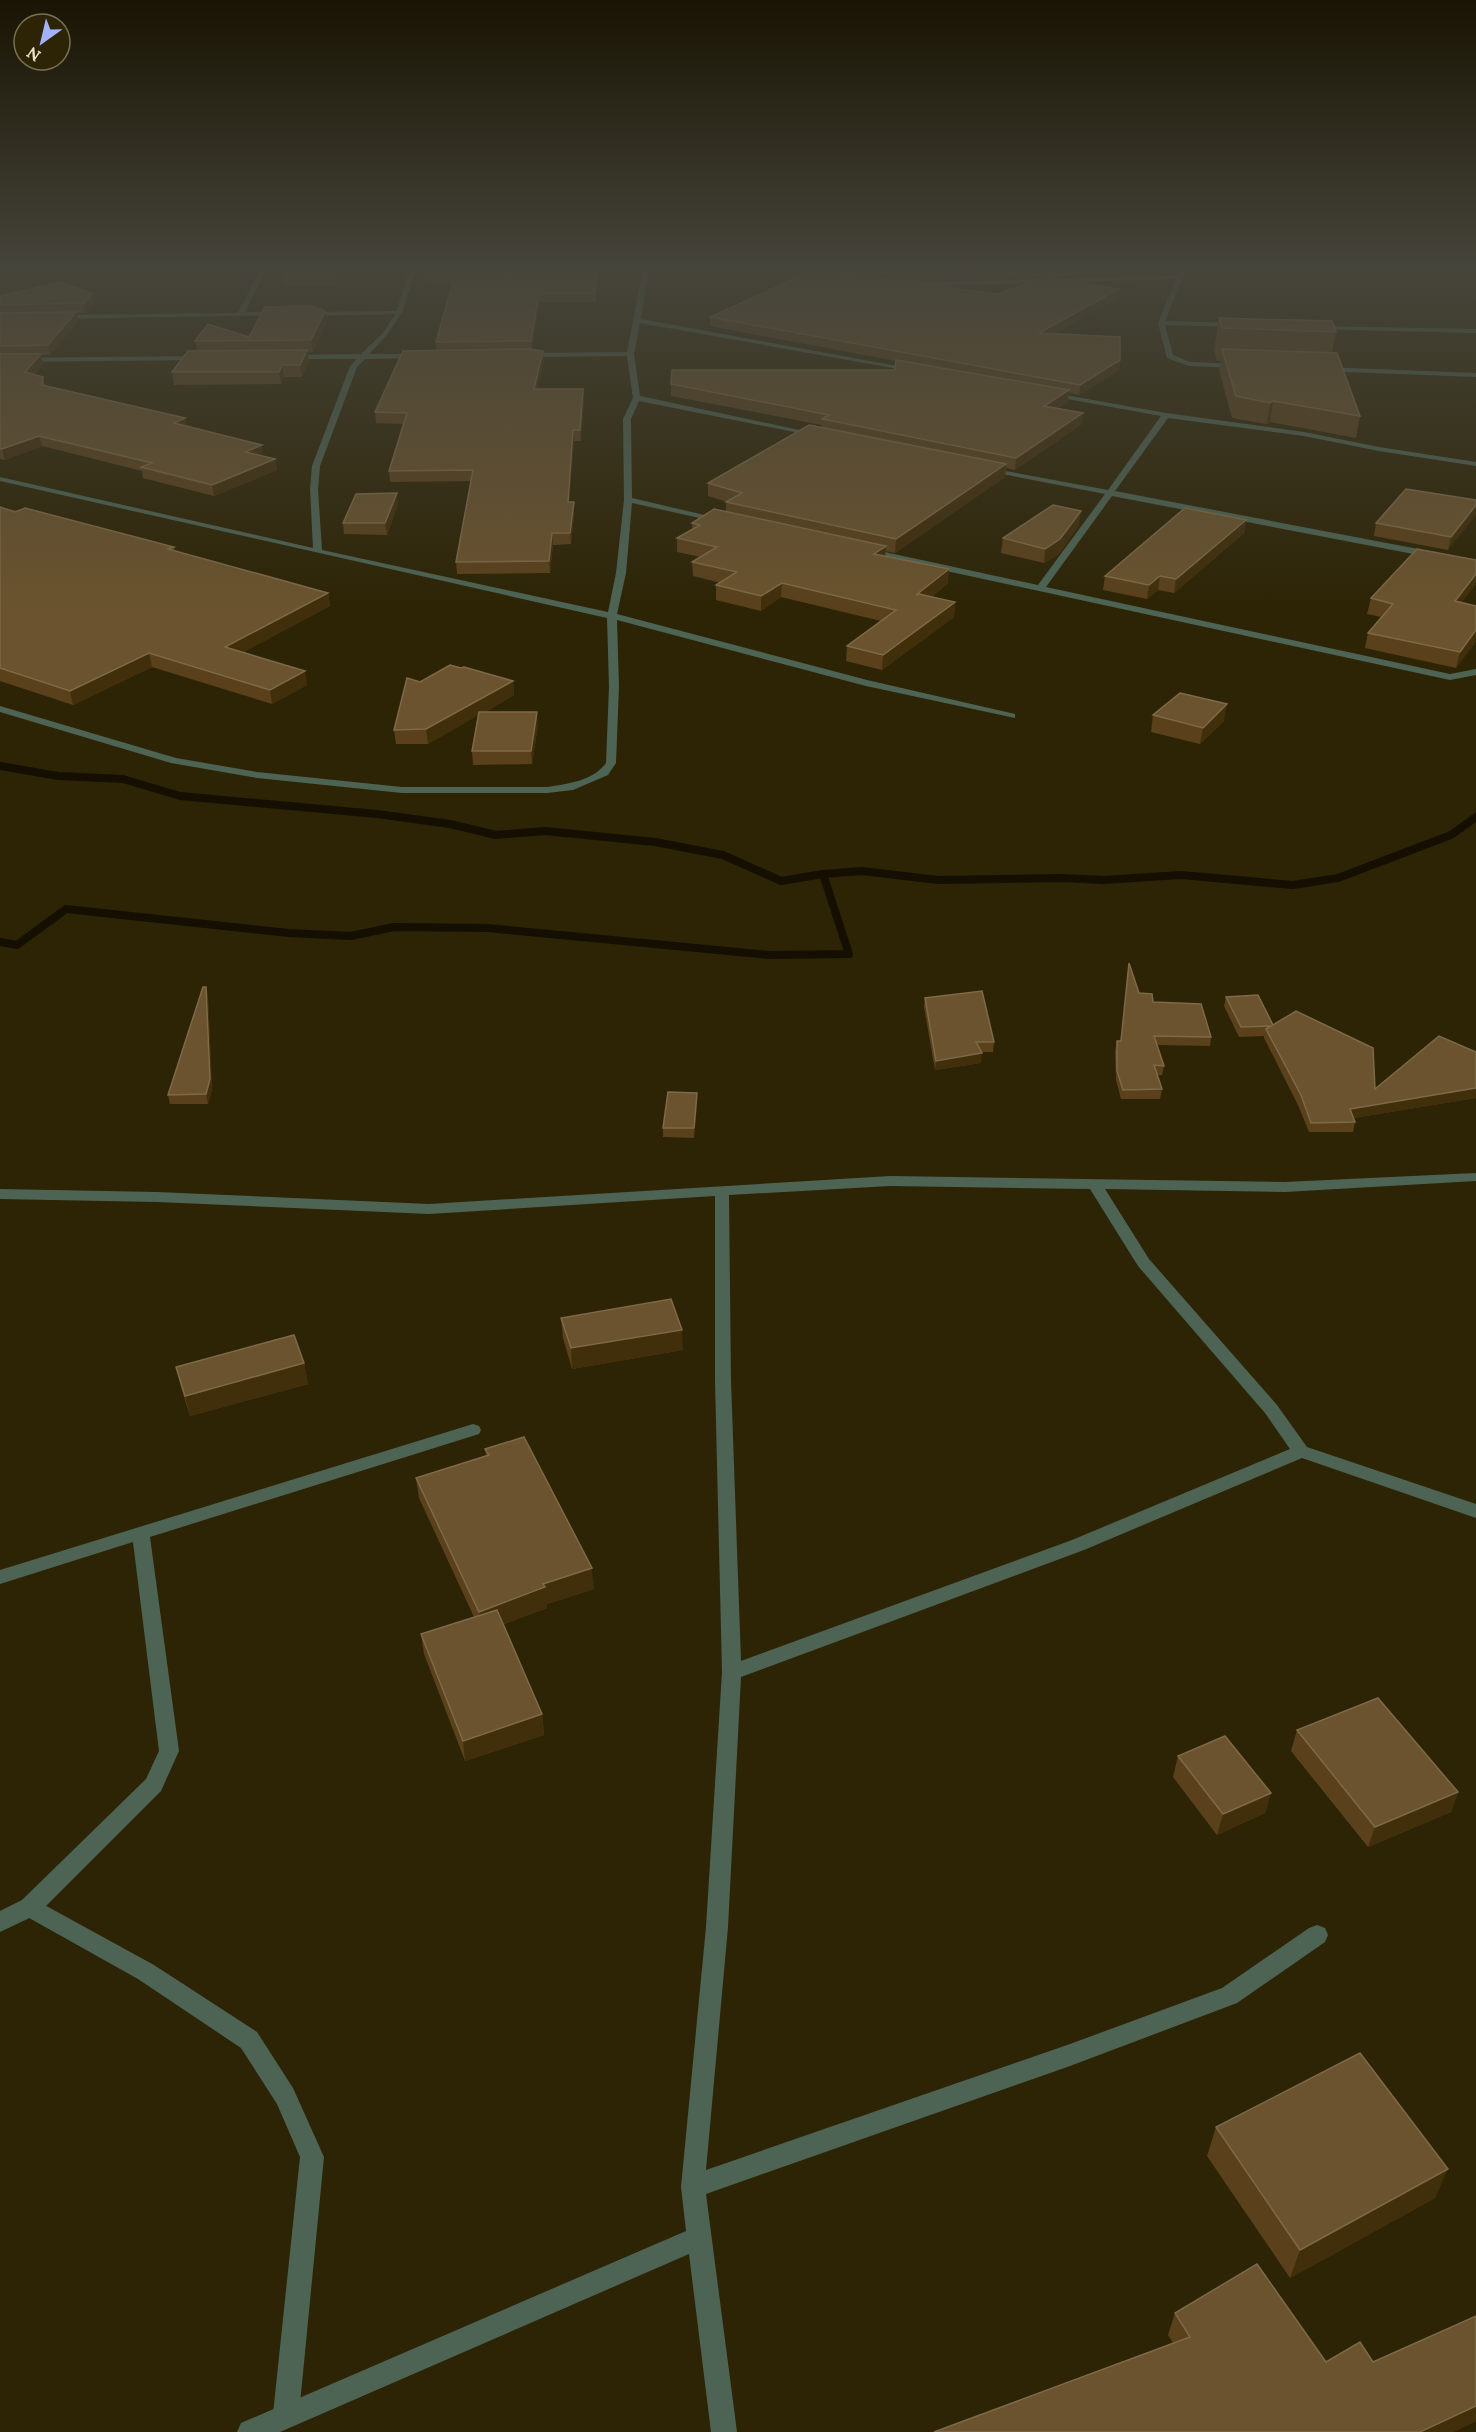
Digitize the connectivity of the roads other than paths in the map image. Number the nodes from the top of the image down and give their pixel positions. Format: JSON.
{"nodes":[{"id":1,"x":348,"y":381,"type":"edge"},
{"id":2,"x":634,"y":381,"type":"edge"},
{"id":3,"x":1045,"y":393,"type":"edge"},
{"id":4,"x":637,"y":398,"type":"junction"},
{"id":5,"x":1166,"y":415,"type":"junction"},
{"id":6,"x":833,"y":437,"type":"edge"},
{"id":7,"x":1476,"y":464,"type":"edge"},
{"id":8,"x":983,"y":468,"type":"edge"},
{"id":9,"x":0,"y":479,"type":"edge"},
{"id":10,"x":1110,"y":494,"type":"junction"},
{"id":11,"x":628,"y":500,"type":"junction"},
{"id":12,"x":731,"y":522,"type":"edge"},
{"id":13,"x":857,"y":549,"type":"edge"},
{"id":14,"x":318,"y":552,"type":"junction"},
{"id":15,"x":1476,"y":563,"type":"edge"},
{"id":16,"x":1041,"y":588,"type":"junction"},
{"id":17,"x":612,"y":616,"type":"junction"},
{"id":18,"x":1476,"y":672,"type":"edge"},
{"id":19,"x":0,"y":709,"type":"edge"},
{"id":20,"x":1011,"y":716,"type":"dead end"},
{"id":21,"x":1476,"y":1177,"type":"edge"},
{"id":22,"x":1095,"y":1185,"type":"junction"},
{"id":23,"x":722,"y":1192,"type":"junction"},
{"id":24,"x":0,"y":1194,"type":"edge"},
{"id":25,"x":473,"y":1430,"type":"dead end"},
{"id":26,"x":1301,"y":1451,"type":"junction"},
{"id":27,"x":1476,"y":1511,"type":"edge"},
{"id":28,"x":141,"y":1534,"type":"junction"},
{"id":29,"x":0,"y":1577,"type":"edge"},
{"id":30,"x":732,"y":1672,"type":"junction"},
{"id":31,"x":30,"y":1907,"type":"junction"},
{"id":32,"x":0,"y":1922,"type":"edge"},
{"id":33,"x":1317,"y":1935,"type":"dead end"},
{"id":34,"x":693,"y":2187,"type":"junction"},
{"id":35,"x":700,"y":2237,"type":"junction"},
{"id":36,"x":286,"y":2414,"type":"junction"},
{"id":37,"x":250,"y":2432,"type":"edge"},
{"id":38,"x":724,"y":2432,"type":"edge"}],
"edges":[{"from":1,"to":14,"type":"street"},
{"from":2,"to":4,"type":"street"},
{"from":3,"to":5,"type":"street"},
{"from":4,"to":6,"type":"street"},
{"from":4,"to":11,"type":"street"},
{"from":5,"to":7,"type":"street"},
{"from":5,"to":10,"type":"street"},
{"from":8,"to":10,"type":"street"},
{"from":9,"to":14,"type":"street"},
{"from":10,"to":15,"type":"street"},
{"from":10,"to":16,"type":"street"},
{"from":11,"to":12,"type":"street"},
{"from":11,"to":17,"type":"street"},
{"from":13,"to":16,"type":"street"},
{"from":14,"to":17,"type":"street"},
{"from":16,"to":18,"type":"street"},
{"from":17,"to":19,"type":"street"},
{"from":17,"to":20,"type":"street"},
{"from":21,"to":22,"type":"street"},
{"from":22,"to":23,"type":"street"},
{"from":22,"to":26,"type":"street"},
{"from":23,"to":24,"type":"street"},
{"from":23,"to":30,"type":"street"},
{"from":25,"to":28,"type":"street"},
{"from":26,"to":27,"type":"street"},
{"from":26,"to":30,"type":"street"},
{"from":28,"to":29,"type":"street"},
{"from":28,"to":31,"type":"street"},
{"from":30,"to":34,"type":"street"},
{"from":31,"to":32,"type":"street"},
{"from":31,"to":36,"type":"street"},
{"from":33,"to":34,"type":"street"},
{"from":34,"to":35,"type":"street"},
{"from":35,"to":36,"type":"street"},
{"from":35,"to":38,"type":"street"},
{"from":36,"to":37,"type":"street"}]}
